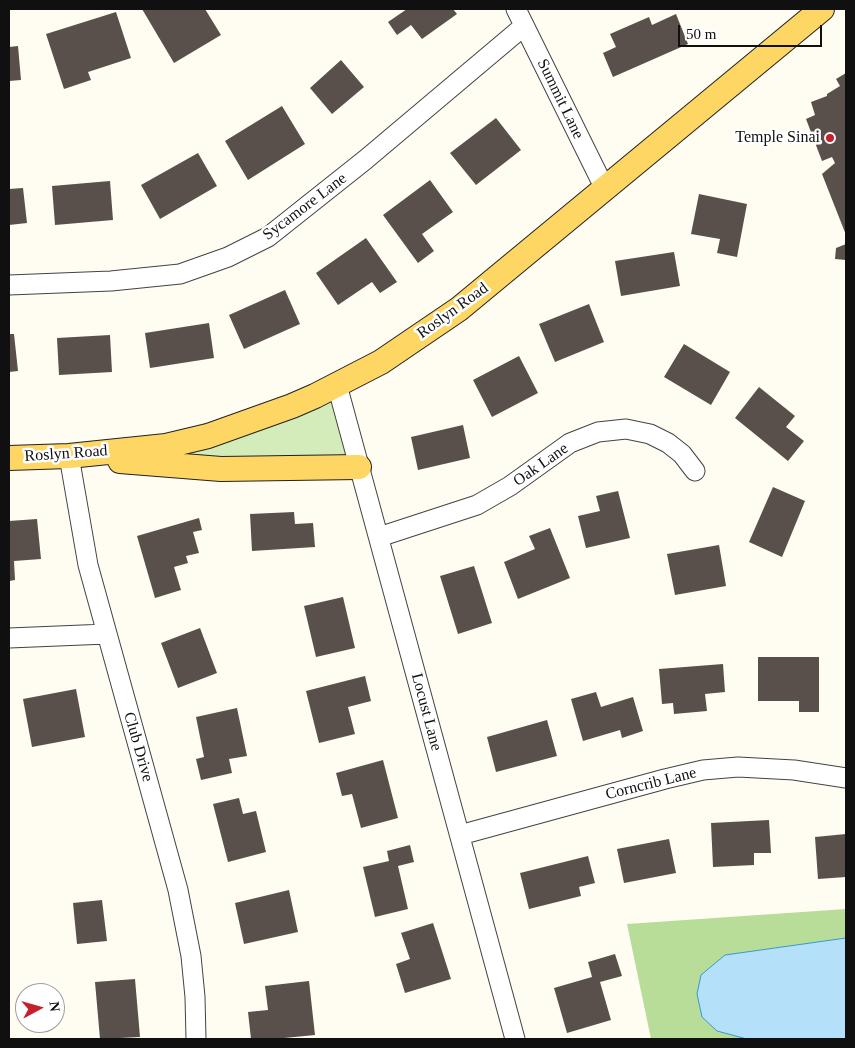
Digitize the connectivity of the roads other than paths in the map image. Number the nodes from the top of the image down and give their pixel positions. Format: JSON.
{"nodes":[{"id":1,"x":516,"y":9,"type":"edge"},
{"id":2,"x":822,"y":9,"type":"edge"},
{"id":3,"x":524,"y":26,"type":"junction"},
{"id":4,"x":605,"y":189,"type":"junction"},
{"id":5,"x":9,"y":285,"type":"edge"},
{"id":6,"x":337,"y":385,"type":"junction"},
{"id":7,"x":69,"y":456,"type":"junction"},
{"id":8,"x":9,"y":458,"type":"edge"},
{"id":9,"x":359,"y":468,"type":"junction"},
{"id":10,"x":695,"y":471,"type":"dead end"},
{"id":11,"x":379,"y":537,"type":"junction"},
{"id":12,"x":107,"y":634,"type":"junction"},
{"id":13,"x":9,"y":638,"type":"edge"},
{"id":14,"x":846,"y":778,"type":"edge"},
{"id":15,"x":460,"y":835,"type":"junction"},
{"id":16,"x":196,"y":1039,"type":"edge"},
{"id":17,"x":515,"y":1039,"type":"edge"}],
"edges":[{"from":1,"to":3,"type":"street","name":"Summit Lane"},
{"from":2,"to":4,"type":"main road","name":"Roslyn Road"},
{"from":3,"to":4,"type":"street","name":"Summit Lane"},
{"from":3,"to":5,"type":"street","name":"Sycamore Lane"},
{"from":4,"to":6,"type":"main road","name":"Roslyn Road"},
{"from":6,"to":7,"type":"main road","name":"Roslyn Road"},
{"from":6,"to":9,"type":"street","name":"Locust Lane"},
{"from":7,"to":8,"type":"main road","name":"Roslyn Road"},
{"from":7,"to":9,"type":"main road"},
{"from":7,"to":12,"type":"street","name":"Club Drive"},
{"from":9,"to":11,"type":"street","name":"Locust Lane"},
{"from":10,"to":11,"type":"street","name":"Oak Lane"},
{"from":11,"to":15,"type":"street","name":"Locust Lane"},
{"from":12,"to":13,"type":"street"},
{"from":12,"to":16,"type":"street","name":"Club Drive"},
{"from":14,"to":15,"type":"street","name":"Corncrib Lane"},
{"from":15,"to":17,"type":"street","name":"Locust Lane"}]}
